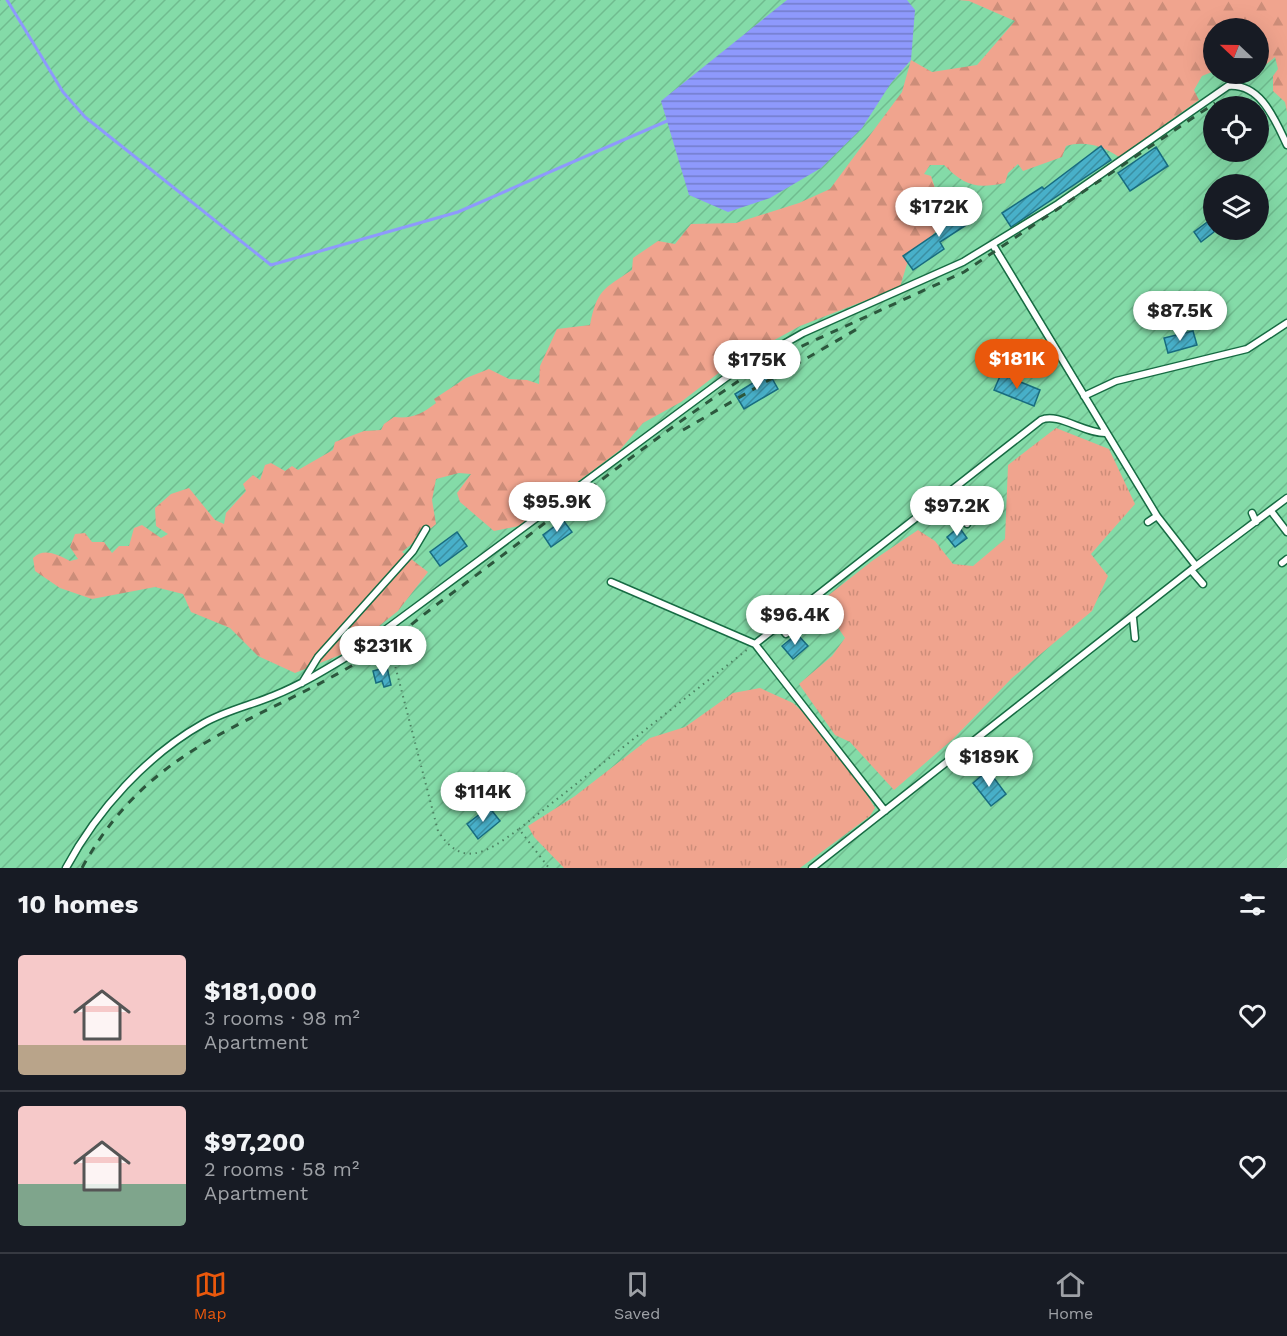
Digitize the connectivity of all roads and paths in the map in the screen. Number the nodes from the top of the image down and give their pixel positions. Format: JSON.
{"nodes":[{"id":1,"x":1287,"y":145,"type":"edge"},
{"id":2,"x":993,"y":245,"type":"junction"},
{"id":3,"x":1284,"y":325,"type":"edge"},
{"id":4,"x":1287,"y":334,"type":"edge"},
{"id":5,"x":1084,"y":396,"type":"junction"},
{"id":6,"x":1106,"y":433,"type":"junction"},
{"id":7,"x":957,"y":486,"type":"junction"},
{"id":8,"x":1287,"y":498,"type":"edge"},
{"id":9,"x":1271,"y":511,"type":"junction"},
{"id":10,"x":1252,"y":513,"type":"dead end"},
{"id":11,"x":1157,"y":516,"type":"junction"},
{"id":12,"x":1148,"y":522,"type":"dead end"},
{"id":13,"x":1256,"y":522,"type":"junction"},
{"id":14,"x":967,"y":524,"type":"dead end"},
{"id":15,"x":426,"y":529,"type":"dead end"},
{"id":16,"x":1287,"y":532,"type":"edge"},
{"id":17,"x":1193,"y":568,"type":"junction"},
{"id":18,"x":611,"y":582,"type":"dead end"},
{"id":19,"x":1203,"y":584,"type":"dead end"},
{"id":20,"x":1133,"y":618,"type":"junction"},
{"id":21,"x":779,"y":625,"type":"junction"},
{"id":22,"x":786,"y":634,"type":"dead end"},
{"id":23,"x":381,"y":635,"type":"junction"},
{"id":24,"x":1135,"y":638,"type":"dead end"},
{"id":25,"x":755,"y":644,"type":"junction"},
{"id":26,"x":302,"y":683,"type":"junction"},
{"id":27,"x":885,"y":811,"type":"junction"},
{"id":28,"x":519,"y":829,"type":"junction"},
{"id":29,"x":448,"y":851,"type":"dead end"},
{"id":30,"x":476,"y":859,"type":"dead end"},
{"id":31,"x":66,"y":868,"type":"edge"},
{"id":32,"x":549,"y":868,"type":"edge"},
{"id":33,"x":812,"y":868,"type":"edge"}],
"edges":[{"from":1,"to":2,"type":"lane"},
{"from":2,"to":5,"type":"lane"},
{"from":2,"to":23,"type":"lane"},
{"from":3,"to":4,"type":"lane"},
{"from":3,"to":5,"type":"lane"},
{"from":5,"to":6,"type":"lane"},
{"from":6,"to":7,"type":"lane"},
{"from":6,"to":11,"type":"lane"},
{"from":7,"to":14,"type":"lane"},
{"from":7,"to":21,"type":"lane"},
{"from":8,"to":9,"type":"lane"},
{"from":9,"to":13,"type":"lane"},
{"from":9,"to":16,"type":"lane"},
{"from":10,"to":13,"type":"lane"},
{"from":11,"to":12,"type":"lane"},
{"from":11,"to":17,"type":"lane"},
{"from":13,"to":17,"type":"lane"},
{"from":15,"to":26,"type":"lane"},
{"from":17,"to":19,"type":"lane"},
{"from":17,"to":20,"type":"lane"},
{"from":18,"to":25,"type":"lane"},
{"from":20,"to":24,"type":"lane"},
{"from":20,"to":27,"type":"lane"},
{"from":21,"to":22,"type":"lane"},
{"from":21,"to":25,"type":"lane"},
{"from":23,"to":26,"type":"lane"},
{"from":23,"to":29,"type":"path"},
{"from":25,"to":27,"type":"lane"},
{"from":25,"to":28,"type":"path"},
{"from":26,"to":31,"type":"lane"},
{"from":27,"to":33,"type":"lane"},
{"from":28,"to":30,"type":"path"},
{"from":28,"to":32,"type":"path"}]}
